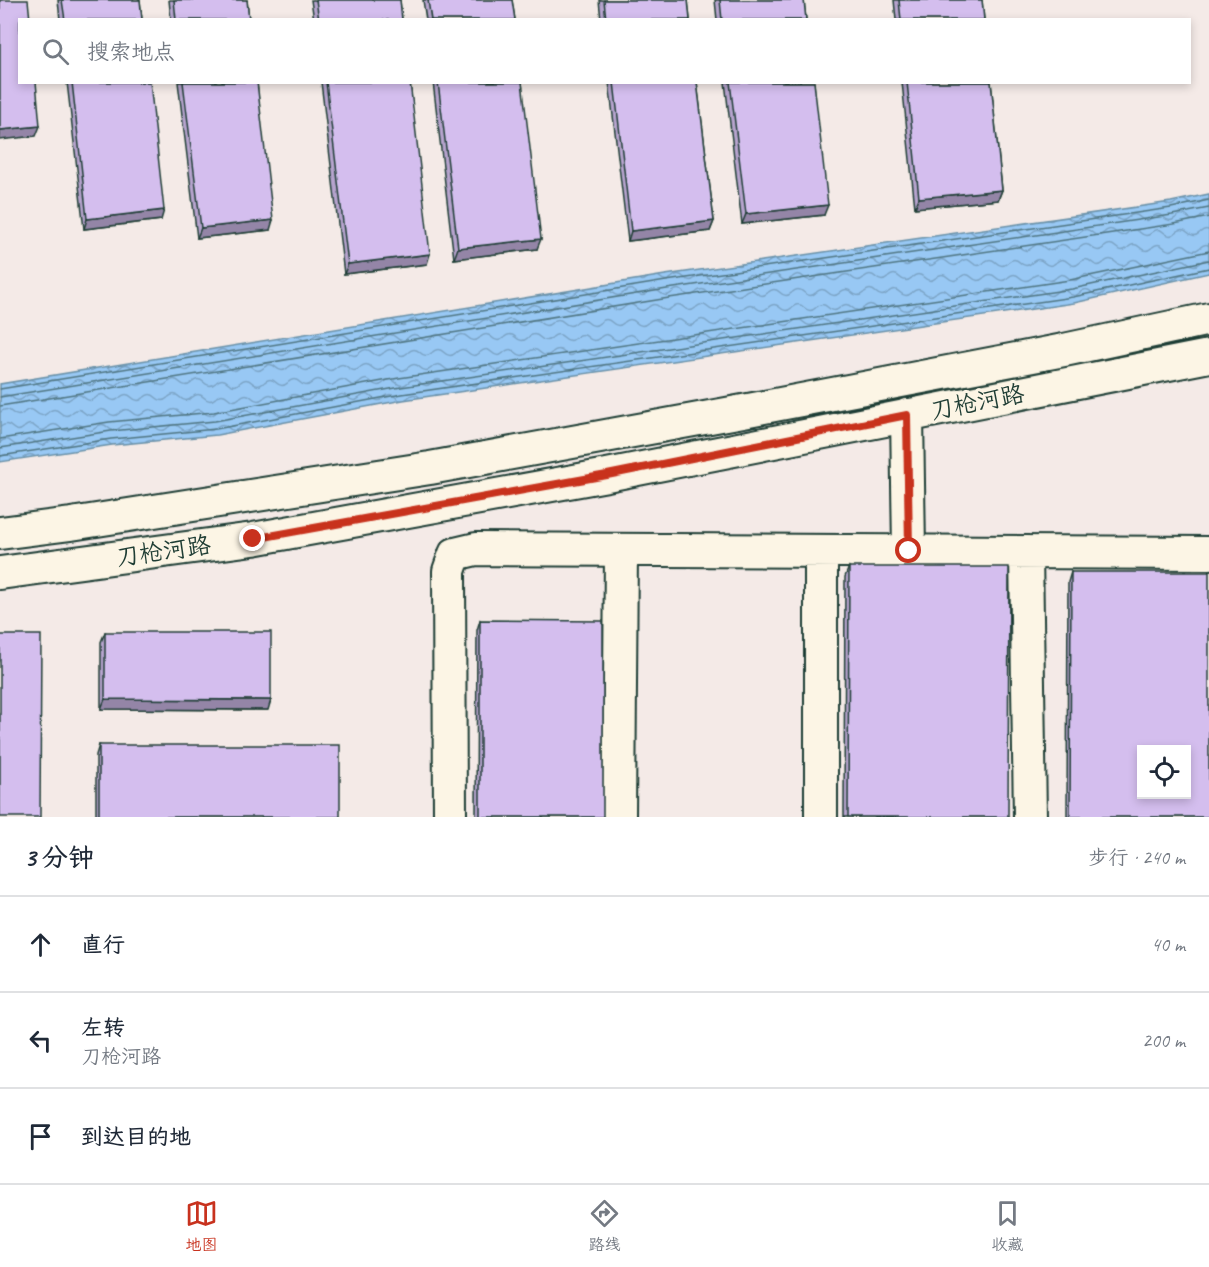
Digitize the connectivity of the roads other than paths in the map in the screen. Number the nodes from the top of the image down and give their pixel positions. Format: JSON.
{"nodes":[{"id":1,"x":1209,"y":318,"type":"edge"},
{"id":2,"x":1209,"y":356,"type":"edge"},
{"id":3,"x":907,"y":415,"type":"junction"},
{"id":4,"x":0,"y":533,"type":"edge"},
{"id":5,"x":621,"y":550,"type":"junction"},
{"id":6,"x":821,"y":551,"type":"junction"},
{"id":7,"x":909,"y":551,"type":"junction"},
{"id":8,"x":1026,"y":552,"type":"junction"},
{"id":9,"x":1209,"y":553,"type":"edge"},
{"id":10,"x":0,"y":573,"type":"edge"},
{"id":11,"x":450,"y":817,"type":"edge"},
{"id":12,"x":620,"y":817,"type":"edge"},
{"id":13,"x":821,"y":817,"type":"edge"},
{"id":14,"x":1030,"y":817,"type":"edge"}],
"edges":[{"from":1,"to":4,"type":"street","name":"刀枪河路"},
{"from":2,"to":3,"type":"street","name":"刀枪河路"},
{"from":3,"to":7,"type":"street"},
{"from":3,"to":10,"type":"street","name":"刀枪河路"},
{"from":5,"to":6,"type":"street"},
{"from":5,"to":11,"type":"street"},
{"from":5,"to":12,"type":"street"},
{"from":6,"to":7,"type":"street"},
{"from":6,"to":13,"type":"street"},
{"from":7,"to":8,"type":"street"},
{"from":8,"to":9,"type":"street"},
{"from":8,"to":14,"type":"street"}]}
